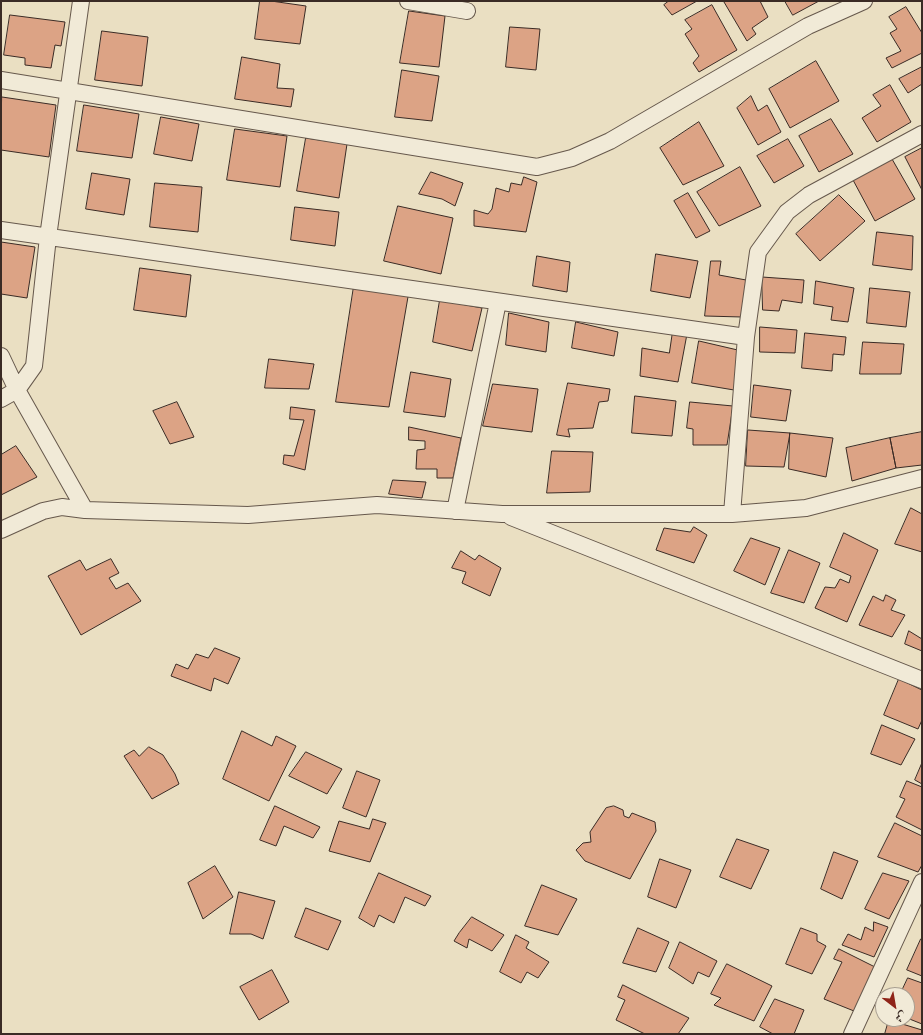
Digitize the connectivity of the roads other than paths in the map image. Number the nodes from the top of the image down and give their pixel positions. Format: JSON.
{"nodes":[{"id":1,"x":81,"y":1,"type":"edge"},
{"id":2,"x":408,"y":1,"type":"edge"},
{"id":3,"x":864,"y":1,"type":"edge"},
{"id":4,"x":467,"y":11,"type":"dead end"},
{"id":5,"x":1,"y":80,"type":"edge"},
{"id":6,"x":69,"y":91,"type":"junction"},
{"id":7,"x":922,"y":134,"type":"edge"},
{"id":8,"x":1,"y":230,"type":"edge"},
{"id":9,"x":48,"y":237,"type":"junction"},
{"id":10,"x":498,"y":302,"type":"junction"},
{"id":11,"x":746,"y":337,"type":"junction"},
{"id":12,"x":1,"y":356,"type":"edge"},
{"id":13,"x":18,"y":390,"type":"junction"},
{"id":14,"x":1,"y":399,"type":"edge"},
{"id":15,"x":922,"y":478,"type":"edge"},
{"id":16,"x":85,"y":510,"type":"junction"},
{"id":17,"x":455,"y":511,"type":"junction"},
{"id":18,"x":502,"y":514,"type":"junction"},
{"id":19,"x":732,"y":514,"type":"junction"},
{"id":20,"x":1,"y":530,"type":"edge"},
{"id":21,"x":922,"y":680,"type":"edge"},
{"id":22,"x":922,"y":882,"type":"edge"},
{"id":23,"x":852,"y":1034,"type":"edge"}],
"edges":[{"from":1,"to":6,"type":"street"},
{"from":2,"to":4,"type":"street"},
{"from":3,"to":6,"type":"street"},
{"from":5,"to":6,"type":"street"},
{"from":6,"to":9,"type":"street"},
{"from":7,"to":11,"type":"street"},
{"from":8,"to":9,"type":"street"},
{"from":9,"to":10,"type":"street"},
{"from":9,"to":13,"type":"street"},
{"from":10,"to":11,"type":"street"},
{"from":10,"to":17,"type":"street"},
{"from":11,"to":19,"type":"street"},
{"from":12,"to":13,"type":"street"},
{"from":13,"to":14,"type":"street"},
{"from":13,"to":16,"type":"street"},
{"from":15,"to":19,"type":"street"},
{"from":16,"to":17,"type":"street"},
{"from":16,"to":20,"type":"street"},
{"from":17,"to":18,"type":"street"},
{"from":18,"to":19,"type":"street"},
{"from":18,"to":21,"type":"street"},
{"from":22,"to":23,"type":"street"}]}
